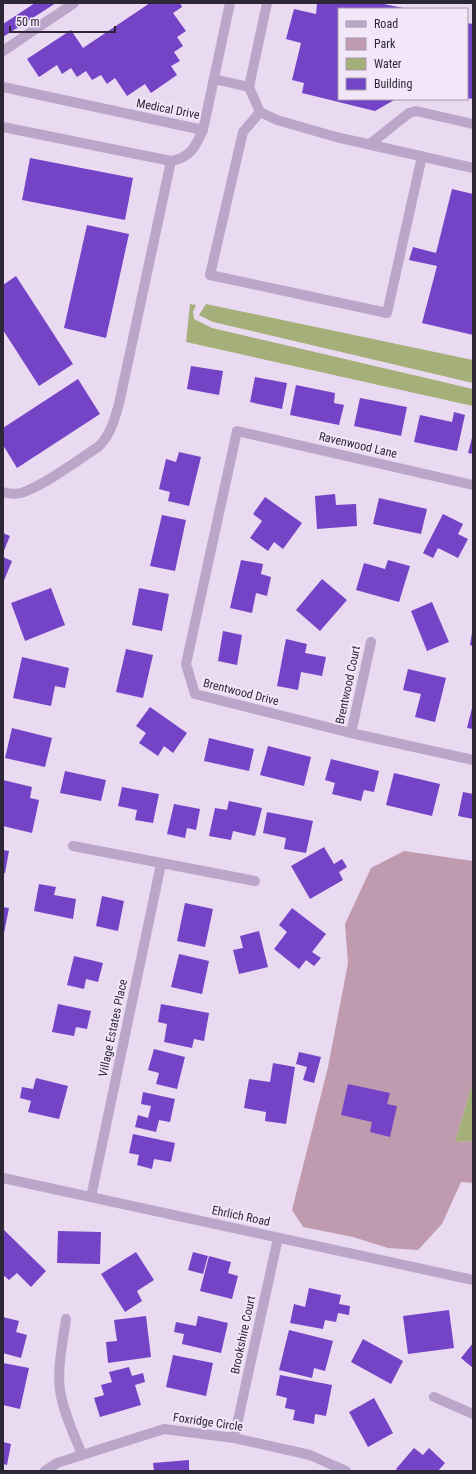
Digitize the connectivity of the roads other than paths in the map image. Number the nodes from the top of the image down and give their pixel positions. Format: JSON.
{"nodes":[{"id":1,"x":74,"y":3,"type":"edge"},
{"id":2,"x":230,"y":3,"type":"edge"},
{"id":3,"x":267,"y":3,"type":"edge"},
{"id":4,"x":3,"y":51,"type":"edge"},
{"id":5,"x":214,"y":79,"type":"junction"},
{"id":6,"x":3,"y":87,"type":"edge"},
{"id":7,"x":249,"y":87,"type":"junction"},
{"id":8,"x":260,"y":112,"type":"junction"},
{"id":9,"x":473,"y":124,"type":"edge"},
{"id":10,"x":3,"y":127,"type":"edge"},
{"id":11,"x":202,"y":130,"type":"junction"},
{"id":12,"x":370,"y":144,"type":"junction"},
{"id":13,"x":422,"y":156,"type":"junction"},
{"id":14,"x":171,"y":161,"type":"junction"},
{"id":15,"x":473,"y":168,"type":"edge"},
{"id":16,"x":237,"y":431,"type":"joint"},
{"id":17,"x":473,"y":484,"type":"edge"},
{"id":18,"x":3,"y":492,"type":"edge"},
{"id":19,"x":371,"y":642,"type":"dead end"},
{"id":20,"x":351,"y":733,"type":"junction"},
{"id":21,"x":473,"y":760,"type":"edge"},
{"id":22,"x":73,"y":846,"type":"dead end"},
{"id":23,"x":162,"y":864,"type":"junction"},
{"id":24,"x":255,"y":881,"type":"dead end"},
{"id":25,"x":3,"y":1178,"type":"edge"},
{"id":26,"x":91,"y":1197,"type":"junction"},
{"id":27,"x":278,"y":1238,"type":"junction"},
{"id":28,"x":473,"y":1280,"type":"edge"},
{"id":29,"x":66,"y":1319,"type":"dead end"},
{"id":30,"x":434,"y":1397,"type":"dead end"},
{"id":31,"x":473,"y":1414,"type":"edge"},
{"id":32,"x":234,"y":1438,"type":"junction"},
{"id":33,"x":82,"y":1455,"type":"junction"},
{"id":34,"x":45,"y":1471,"type":"edge"},
{"id":35,"x":346,"y":1471,"type":"edge"}],
"edges":[{"from":1,"to":4,"type":"street"},
{"from":2,"to":5,"type":"street","name":"Medical Drive"},
{"from":3,"to":7,"type":"street"},
{"from":5,"to":7,"type":"street"},
{"from":5,"to":11,"type":"street","name":"Medical Drive"},
{"from":6,"to":11,"type":"street","name":"Medical Drive"},
{"from":7,"to":8,"type":"street"},
{"from":8,"to":12,"type":"street"},
{"from":8,"to":13,"type":"street"},
{"from":9,"to":12,"type":"street"},
{"from":10,"to":14,"type":"street"},
{"from":11,"to":14,"type":"street"},
{"from":12,"to":13,"type":"street"},
{"from":13,"to":15,"type":"street"},
{"from":14,"to":18,"type":"street"},
{"from":16,"to":17,"type":"street","name":"Ravenwood Lane"},
{"from":16,"to":20,"type":"street","name":"Brentwood Drive"},
{"from":19,"to":20,"type":"street","name":"Brentwood Court"},
{"from":20,"to":21,"type":"street","name":"Brentwood Drive"},
{"from":22,"to":23,"type":"street"},
{"from":23,"to":24,"type":"street"},
{"from":23,"to":26,"type":"street","name":"Village Estates Place"},
{"from":25,"to":26,"type":"street","name":"Ehrlich Road"},
{"from":26,"to":27,"type":"street","name":"Ehrlich Road"},
{"from":27,"to":28,"type":"street","name":"Ehrlich Road"},
{"from":27,"to":32,"type":"street","name":"Brookshire Court"},
{"from":29,"to":33,"type":"street"},
{"from":30,"to":31,"type":"street"},
{"from":32,"to":33,"type":"street","name":"Foxridge Circle"},
{"from":32,"to":35,"type":"street","name":"Foxridge Circle"},
{"from":33,"to":34,"type":"street","name":"Foxridge Circle"}]}
